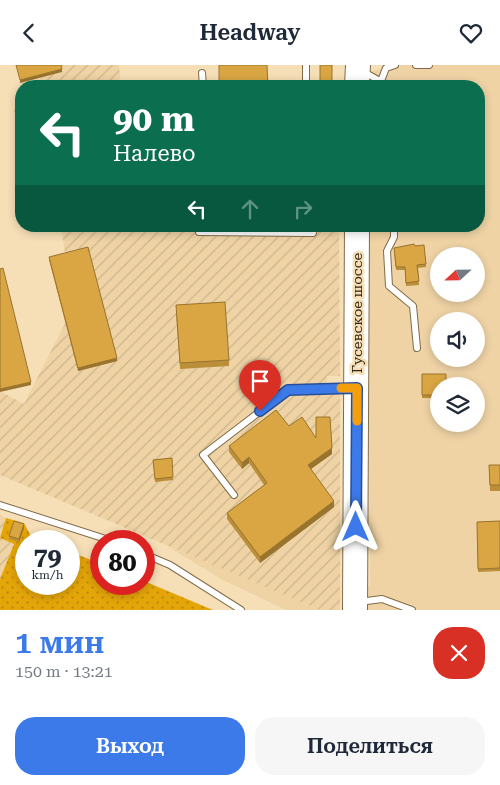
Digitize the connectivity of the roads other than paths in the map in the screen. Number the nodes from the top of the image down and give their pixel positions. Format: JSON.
{"nodes":[{"id":1,"x":306,"y":65,"type":"edge"},
{"id":2,"x":395,"y":65,"type":"edge"},
{"id":3,"x":416,"y":65,"type":"edge"},
{"id":4,"x":429,"y":65,"type":"edge"},
{"id":5,"x":202,"y":73,"type":"dead end"},
{"id":6,"x":358,"y":73,"type":"edge"},
{"id":7,"x":203,"y":80,"type":"edge"},
{"id":8,"x":306,"y":80,"type":"edge"},
{"id":9,"x":379,"y":80,"type":"edge"},
{"id":10,"x":382,"y":80,"type":"edge"},
{"id":11,"x":199,"y":232,"type":"dead end"},
{"id":12,"x":313,"y":232,"type":"edge"},
{"id":13,"x":357,"y":232,"type":"edge"},
{"id":14,"x":394,"y":232,"type":"edge"},
{"id":15,"x":417,"y":348,"type":"dead end"},
{"id":16,"x":357,"y":388,"type":"junction"},
{"id":17,"x":234,"y":495,"type":"dead end"},
{"id":18,"x":0,"y":505,"type":"edge"},
{"id":19,"x":90,"y":534,"type":"edge"},
{"id":20,"x":155,"y":559,"type":"edge"},
{"id":21,"x":355,"y":606,"type":"edge"},
{"id":22,"x":241,"y":610,"type":"edge"},
{"id":23,"x":412,"y":610,"type":"edge"}],
"edges":[{"from":1,"to":8,"type":"lane"},
{"from":2,"to":10,"type":"lane"},
{"from":3,"to":4,"type":"lane"},
{"from":5,"to":7,"type":"lane"},
{"from":6,"to":9,"type":"lane"},
{"from":11,"to":12,"type":"lane"},
{"from":13,"to":16,"type":"highway","name":"Гусевское шоссе"},
{"from":14,"to":15,"type":"lane"},
{"from":16,"to":17,"type":"lane"},
{"from":16,"to":21,"type":"highway","name":"Гусевское шоссе"},
{"from":18,"to":19,"type":"lane"},
{"from":20,"to":22,"type":"lane"},
{"from":21,"to":23,"type":"lane"}]}
